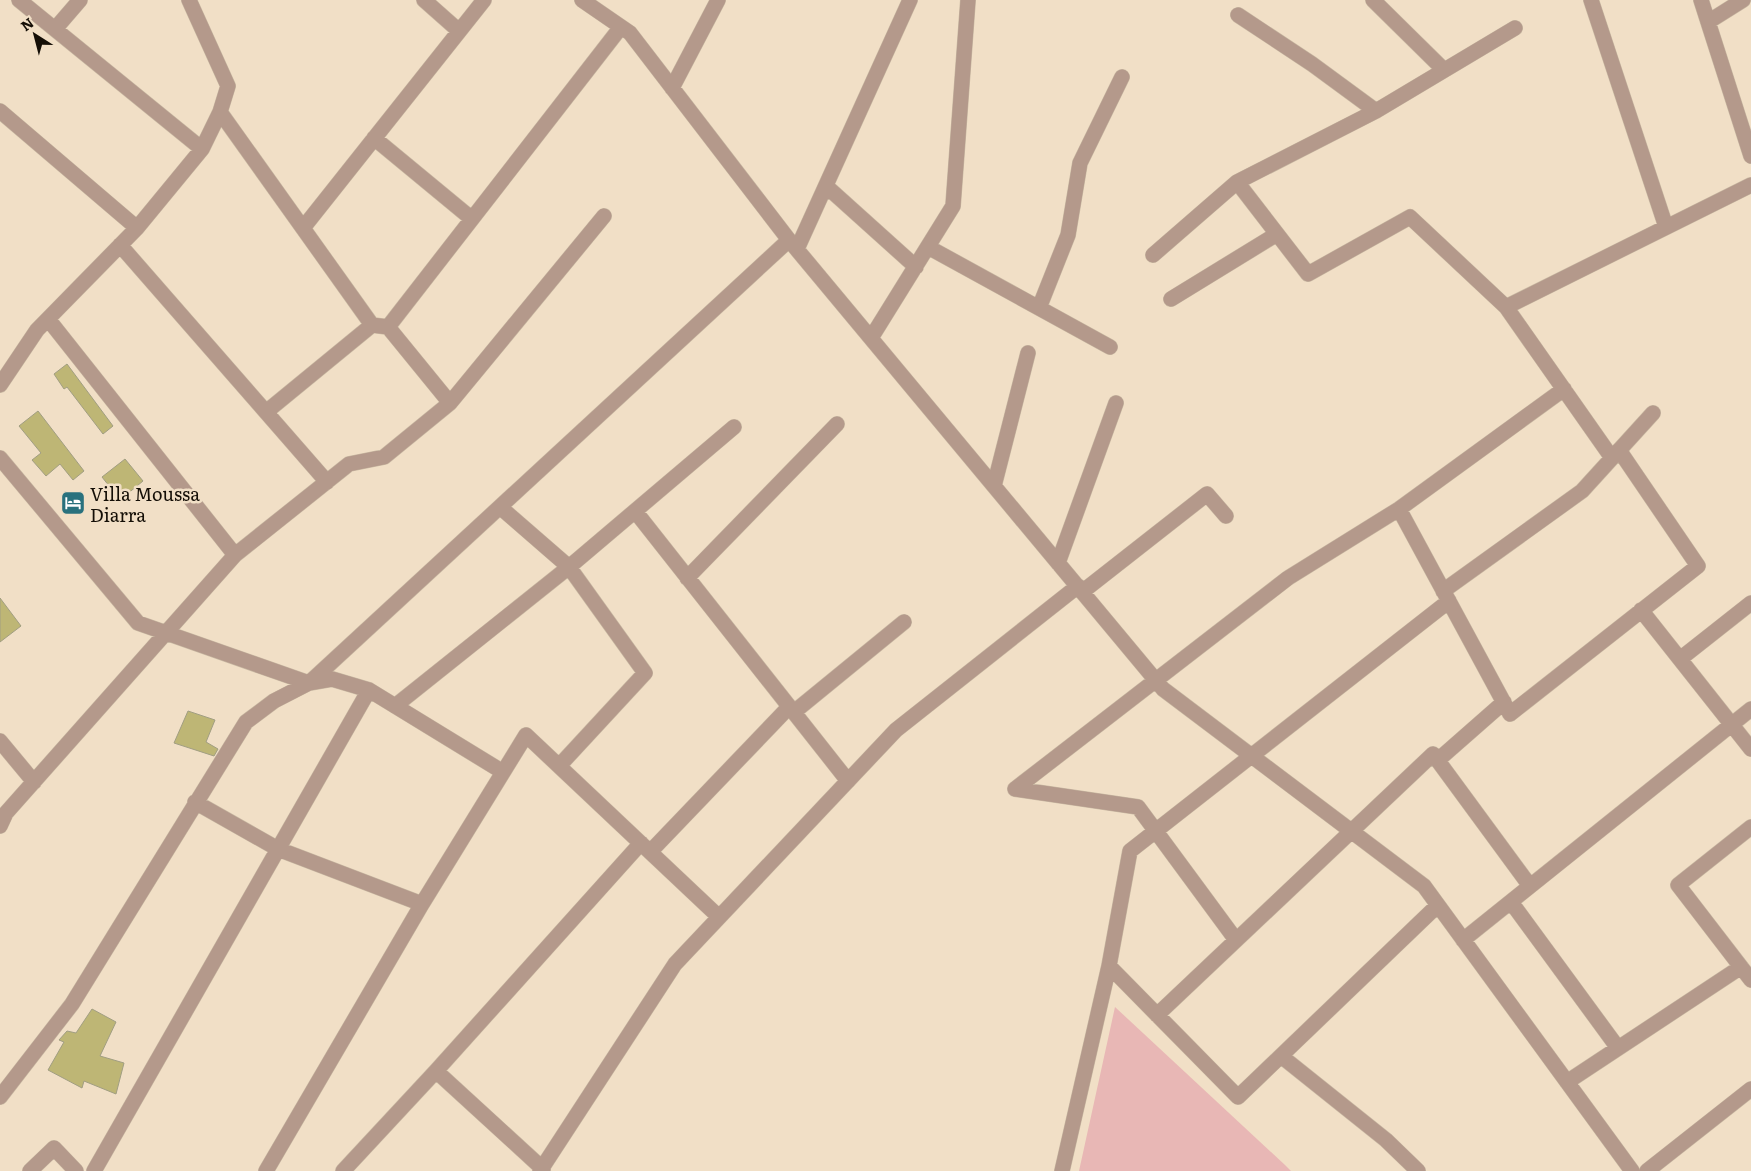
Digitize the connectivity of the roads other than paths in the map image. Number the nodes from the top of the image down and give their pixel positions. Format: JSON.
{"nodes":[{"id":1,"x":19,"y":0,"type":"edge"},
{"id":2,"x":80,"y":0,"type":"edge"},
{"id":3,"x":189,"y":0,"type":"edge"},
{"id":4,"x":424,"y":0,"type":"edge"},
{"id":5,"x":484,"y":0,"type":"edge"},
{"id":6,"x":582,"y":0,"type":"edge"},
{"id":7,"x":718,"y":0,"type":"edge"},
{"id":8,"x":910,"y":0,"type":"edge"},
{"id":9,"x":968,"y":0,"type":"edge"},
{"id":10,"x":1373,"y":0,"type":"edge"},
{"id":11,"x":1591,"y":0,"type":"edge"},
{"id":12,"x":1701,"y":0,"type":"edge"},
{"id":13,"x":1743,"y":0,"type":"edge"},
{"id":14,"x":1238,"y":15,"type":"dead end"},
{"id":15,"x":1708,"y":22,"type":"junction"},
{"id":16,"x":621,"y":27,"type":"junction"},
{"id":17,"x":1515,"y":28,"type":"dead end"},
{"id":18,"x":55,"y":30,"type":"junction"},
{"id":19,"x":459,"y":31,"type":"junction"},
{"id":20,"x":1444,"y":70,"type":"junction"},
{"id":21,"x":1122,"y":77,"type":"dead end"},
{"id":22,"x":672,"y":88,"type":"junction"},
{"id":23,"x":0,"y":111,"type":"edge"},
{"id":24,"x":1376,"y":111,"type":"junction"},
{"id":25,"x":220,"y":112,"type":"junction"},
{"id":26,"x":374,"y":138,"type":"junction"},
{"id":27,"x":202,"y":149,"type":"junction"},
{"id":28,"x":1751,"y":156,"type":"edge"},
{"id":29,"x":1237,"y":182,"type":"junction"},
{"id":30,"x":1751,"y":185,"type":"edge"},
{"id":31,"x":826,"y":186,"type":"junction"},
{"id":32,"x":604,"y":216,"type":"dead end"},
{"id":33,"x":472,"y":219,"type":"junction"},
{"id":34,"x":1666,"y":227,"type":"junction"},
{"id":35,"x":136,"y":228,"type":"junction"},
{"id":36,"x":303,"y":228,"type":"junction"},
{"id":37,"x":1277,"y":234,"type":"junction"},
{"id":38,"x":793,"y":244,"type":"junction"},
{"id":39,"x":120,"y":245,"type":"junction"},
{"id":40,"x":928,"y":247,"type":"junction"},
{"id":41,"x":1153,"y":255,"type":"dead end"},
{"id":42,"x":916,"y":267,"type":"junction"},
{"id":43,"x":1171,"y":299,"type":"dead end"},
{"id":44,"x":1506,"y":307,"type":"junction"},
{"id":45,"x":1039,"y":308,"type":"junction"},
{"id":46,"x":48,"y":319,"type":"junction"},
{"id":47,"x":372,"y":325,"type":"junction"},
{"id":48,"x":388,"y":327,"type":"junction"},
{"id":49,"x":871,"y":338,"type":"junction"},
{"id":50,"x":1110,"y":347,"type":"dead end"},
{"id":51,"x":1028,"y":353,"type":"dead end"},
{"id":52,"x":0,"y":386,"type":"edge"},
{"id":53,"x":1564,"y":389,"type":"junction"},
{"id":54,"x":450,"y":403,"type":"junction"},
{"id":55,"x":1116,"y":404,"type":"dead end"},
{"id":56,"x":266,"y":412,"type":"junction"},
{"id":57,"x":1653,"y":413,"type":"dead end"},
{"id":58,"x":837,"y":424,"type":"dead end"},
{"id":59,"x":734,"y":427,"type":"dead end"},
{"id":60,"x":1616,"y":454,"type":"junction"},
{"id":61,"x":0,"y":458,"type":"edge"},
{"id":62,"x":327,"y":482,"type":"junction"},
{"id":63,"x":994,"y":486,"type":"junction"},
{"id":64,"x":500,"y":507,"type":"junction"},
{"id":65,"x":1400,"y":509,"type":"junction"},
{"id":66,"x":635,"y":511,"type":"junction"},
{"id":67,"x":1226,"y":516,"type":"dead end"},
{"id":68,"x":235,"y":555,"type":"junction"},
{"id":69,"x":1058,"y":562,"type":"junction"},
{"id":70,"x":569,"y":567,"type":"junction"},
{"id":71,"x":688,"y":578,"type":"junction"},
{"id":72,"x":1080,"y":589,"type":"junction"},
{"id":73,"x":1446,"y":596,"type":"junction"},
{"id":74,"x":1751,"y":603,"type":"edge"},
{"id":75,"x":1641,"y":610,"type":"junction"},
{"id":76,"x":904,"y":622,"type":"dead end"},
{"id":77,"x":166,"y":632,"type":"junction"},
{"id":78,"x":1680,"y":659,"type":"junction"},
{"id":79,"x":1156,"y":680,"type":"junction"},
{"id":80,"x":309,"y":683,"type":"junction"},
{"id":81,"x":369,"y":690,"type":"junction"},
{"id":82,"x":1504,"y":702,"type":"junction"},
{"id":83,"x":395,"y":706,"type":"junction"},
{"id":84,"x":1751,"y":709,"type":"edge"},
{"id":85,"x":791,"y":710,"type":"junction"},
{"id":86,"x":1732,"y":725,"type":"junction"},
{"id":87,"x":0,"y":741,"type":"edge"},
{"id":88,"x":1751,"y":749,"type":"edge"},
{"id":89,"x":1252,"y":756,"type":"junction"},
{"id":90,"x":1438,"y":760,"type":"junction"},
{"id":91,"x":559,"y":766,"type":"junction"},
{"id":92,"x":503,"y":772,"type":"junction"},
{"id":93,"x":848,"y":781,"type":"junction"},
{"id":94,"x":34,"y":782,"type":"junction"},
{"id":95,"x":195,"y":802,"type":"junction"},
{"id":96,"x":0,"y":826,"type":"edge"},
{"id":97,"x":1751,"y":827,"type":"edge"},
{"id":98,"x":1156,"y":831,"type":"junction"},
{"id":99,"x":1352,"y":831,"type":"junction"},
{"id":100,"x":646,"y":848,"type":"junction"},
{"id":101,"x":278,"y":849,"type":"junction"},
{"id":102,"x":1530,"y":886,"type":"junction"},
{"id":103,"x":1511,"y":902,"type":"junction"},
{"id":104,"x":422,"y":904,"type":"junction"},
{"id":105,"x":1438,"y":905,"type":"junction"},
{"id":106,"x":719,"y":917,"type":"junction"},
{"id":107,"x":1236,"y":940,"type":"junction"},
{"id":108,"x":1463,"y":940,"type":"junction"},
{"id":109,"x":1109,"y":966,"type":"junction"},
{"id":110,"x":1741,"y":967,"type":"junction"},
{"id":111,"x":1751,"y":980,"type":"edge"},
{"id":112,"x":1157,"y":1014,"type":"junction"},
{"id":113,"x":1618,"y":1048,"type":"junction"},
{"id":114,"x":1281,"y":1056,"type":"junction"},
{"id":115,"x":436,"y":1071,"type":"junction"},
{"id":116,"x":1567,"y":1082,"type":"junction"},
{"id":117,"x":1751,"y":1089,"type":"edge"},
{"id":118,"x":0,"y":1097,"type":"edge"},
{"id":119,"x":542,"y":1170,"type":"edge"},
{"id":120,"x":30,"y":1171,"type":"edge"},
{"id":121,"x":76,"y":1171,"type":"edge"},
{"id":122,"x":94,"y":1171,"type":"edge"},
{"id":123,"x":266,"y":1171,"type":"edge"},
{"id":124,"x":343,"y":1171,"type":"edge"},
{"id":125,"x":1062,"y":1171,"type":"edge"},
{"id":126,"x":1418,"y":1171,"type":"edge"},
{"id":127,"x":1632,"y":1171,"type":"edge"},
{"id":128,"x":1647,"y":1171,"type":"edge"}],
"edges":[{"from":1,"to":18,"type":"street"},
{"from":2,"to":18,"type":"street"},
{"from":3,"to":25,"type":"street"},
{"from":4,"to":19,"type":"street"},
{"from":5,"to":19,"type":"street"},
{"from":6,"to":16,"type":"street"},
{"from":7,"to":22,"type":"street"},
{"from":8,"to":31,"type":"street"},
{"from":9,"to":40,"type":"street"},
{"from":10,"to":20,"type":"street"},
{"from":11,"to":34,"type":"street"},
{"from":12,"to":15,"type":"street"},
{"from":13,"to":15,"type":"street"},
{"from":14,"to":24,"type":"street"},
{"from":15,"to":28,"type":"street"},
{"from":16,"to":22,"type":"street"},
{"from":16,"to":33,"type":"street"},
{"from":17,"to":20,"type":"street"},
{"from":18,"to":27,"type":"street"},
{"from":19,"to":26,"type":"street"},
{"from":20,"to":24,"type":"street"},
{"from":21,"to":45,"type":"street"},
{"from":22,"to":38,"type":"street"},
{"from":23,"to":35,"type":"street"},
{"from":24,"to":29,"type":"street"},
{"from":25,"to":27,"type":"street"},
{"from":25,"to":36,"type":"street"},
{"from":26,"to":33,"type":"street"},
{"from":26,"to":36,"type":"street"},
{"from":27,"to":35,"type":"street"},
{"from":29,"to":37,"type":"street"},
{"from":29,"to":41,"type":"street"},
{"from":30,"to":34,"type":"street"},
{"from":31,"to":38,"type":"street"},
{"from":31,"to":42,"type":"street"},
{"from":32,"to":54,"type":"street"},
{"from":33,"to":48,"type":"street"},
{"from":34,"to":44,"type":"street"},
{"from":35,"to":39,"type":"street"},
{"from":36,"to":47,"type":"street"},
{"from":37,"to":43,"type":"street"},
{"from":37,"to":44,"type":"street"},
{"from":38,"to":49,"type":"street"},
{"from":38,"to":64,"type":"street"},
{"from":39,"to":46,"type":"street"},
{"from":39,"to":56,"type":"street"},
{"from":40,"to":42,"type":"street"},
{"from":40,"to":45,"type":"street"},
{"from":42,"to":49,"type":"street"},
{"from":44,"to":53,"type":"street"},
{"from":45,"to":50,"type":"street"},
{"from":46,"to":52,"type":"street"},
{"from":46,"to":68,"type":"street"},
{"from":47,"to":48,"type":"street"},
{"from":47,"to":56,"type":"street"},
{"from":48,"to":54,"type":"street"},
{"from":49,"to":63,"type":"street"},
{"from":51,"to":63,"type":"street"},
{"from":53,"to":60,"type":"street"},
{"from":53,"to":65,"type":"street"},
{"from":54,"to":62,"type":"street"},
{"from":55,"to":69,"type":"street"},
{"from":56,"to":62,"type":"street"},
{"from":57,"to":60,"type":"street"},
{"from":58,"to":71,"type":"street"},
{"from":59,"to":66,"type":"street"},
{"from":60,"to":73,"type":"street"},
{"from":60,"to":75,"type":"street"},
{"from":61,"to":77,"type":"street"},
{"from":62,"to":68,"type":"street"},
{"from":63,"to":69,"type":"street"},
{"from":64,"to":70,"type":"street"},
{"from":64,"to":80,"type":"street"},
{"from":65,"to":73,"type":"street"},
{"from":65,"to":79,"type":"street"},
{"from":66,"to":70,"type":"street"},
{"from":66,"to":71,"type":"street"},
{"from":67,"to":72,"type":"street"},
{"from":68,"to":77,"type":"street"},
{"from":69,"to":72,"type":"street"},
{"from":70,"to":83,"type":"street"},
{"from":70,"to":91,"type":"street"},
{"from":71,"to":85,"type":"street"},
{"from":72,"to":79,"type":"street"},
{"from":72,"to":93,"type":"street"},
{"from":73,"to":82,"type":"street"},
{"from":73,"to":89,"type":"street"},
{"from":74,"to":78,"type":"street"},
{"from":75,"to":78,"type":"street"},
{"from":75,"to":82,"type":"street"},
{"from":76,"to":85,"type":"street"},
{"from":77,"to":80,"type":"street"},
{"from":77,"to":94,"type":"street"},
{"from":78,"to":86,"type":"street"},
{"from":79,"to":89,"type":"street"},
{"from":79,"to":98,"type":"street"},
{"from":80,"to":81,"type":"street"},
{"from":80,"to":95,"type":"street"},
{"from":81,"to":83,"type":"street"},
{"from":81,"to":101,"type":"street"},
{"from":82,"to":90,"type":"street"},
{"from":83,"to":92,"type":"street"},
{"from":84,"to":86,"type":"street"},
{"from":85,"to":93,"type":"street"},
{"from":85,"to":100,"type":"street"},
{"from":86,"to":88,"type":"street"},
{"from":86,"to":102,"type":"street"},
{"from":87,"to":94,"type":"street"},
{"from":89,"to":98,"type":"street"},
{"from":89,"to":99,"type":"street"},
{"from":90,"to":99,"type":"street"},
{"from":90,"to":102,"type":"street"},
{"from":91,"to":92,"type":"street"},
{"from":91,"to":100,"type":"street"},
{"from":92,"to":104,"type":"street"},
{"from":93,"to":106,"type":"street"},
{"from":94,"to":96,"type":"street"},
{"from":95,"to":101,"type":"street"},
{"from":95,"to":118,"type":"street"},
{"from":97,"to":110,"type":"street"},
{"from":98,"to":107,"type":"street"},
{"from":98,"to":109,"type":"street"},
{"from":99,"to":105,"type":"street"},
{"from":99,"to":107,"type":"street"},
{"from":100,"to":106,"type":"street"},
{"from":100,"to":115,"type":"street"},
{"from":101,"to":104,"type":"street"},
{"from":101,"to":122,"type":"street"},
{"from":102,"to":103,"type":"street"},
{"from":103,"to":108,"type":"street"},
{"from":103,"to":113,"type":"street"},
{"from":104,"to":123,"type":"street"},
{"from":105,"to":108,"type":"street"},
{"from":105,"to":114,"type":"street"},
{"from":106,"to":119,"type":"street"},
{"from":107,"to":112,"type":"street"},
{"from":108,"to":116,"type":"street"},
{"from":109,"to":112,"type":"street"},
{"from":109,"to":125,"type":"street"},
{"from":110,"to":111,"type":"street"},
{"from":110,"to":113,"type":"street"},
{"from":112,"to":114,"type":"street"},
{"from":113,"to":116,"type":"street"},
{"from":114,"to":126,"type":"street"},
{"from":115,"to":119,"type":"street"},
{"from":115,"to":124,"type":"street"},
{"from":116,"to":127,"type":"street"},
{"from":117,"to":128,"type":"street"},
{"from":120,"to":121,"type":"street"}]}
